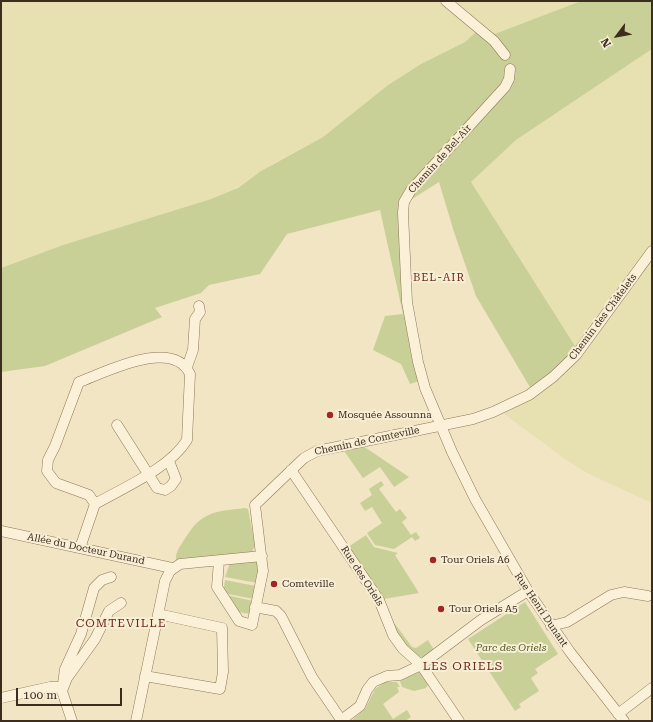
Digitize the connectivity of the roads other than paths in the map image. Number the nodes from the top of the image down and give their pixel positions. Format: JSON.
{"nodes":[{"id":1,"x":446,"y":1,"type":"edge"},
{"id":2,"x":505,"y":55,"type":"dead end"},
{"id":3,"x":510,"y":69,"type":"dead end"},
{"id":4,"x":652,"y":251,"type":"edge"},
{"id":5,"x":199,"y":306,"type":"dead end"},
{"id":6,"x":184,"y":365,"type":"junction"},
{"id":7,"x":118,"y":425,"type":"dead end"},
{"id":8,"x":440,"y":425,"type":"junction"},
{"id":9,"x":169,"y":461,"type":"junction"},
{"id":10,"x":291,"y":470,"type":"junction"},
{"id":11,"x":147,"y":475,"type":"junction"},
{"id":12,"x":95,"y":504,"type":"junction"},
{"id":13,"x":1,"y":530,"type":"edge"},
{"id":14,"x":80,"y":548,"type":"junction"},
{"id":15,"x":262,"y":556,"type":"junction"},
{"id":16,"x":219,"y":561,"type":"junction"},
{"id":17,"x":172,"y":568,"type":"junction"},
{"id":18,"x":111,"y":577,"type":"dead end"},
{"id":19,"x":528,"y":591,"type":"junction"},
{"id":20,"x":651,"y":595,"type":"edge"},
{"id":21,"x":121,"y":604,"type":"dead end"},
{"id":22,"x":255,"y":607,"type":"junction"},
{"id":23,"x":158,"y":614,"type":"junction"},
{"id":24,"x":551,"y":626,"type":"junction"},
{"id":25,"x":421,"y":664,"type":"junction"},
{"id":26,"x":145,"y":676,"type":"junction"},
{"id":27,"x":652,"y":688,"type":"edge"},
{"id":28,"x":62,"y":691,"type":"junction"},
{"id":29,"x":1,"y":698,"type":"edge"},
{"id":30,"x":621,"y":717,"type":"edge"},
{"id":31,"x":72,"y":721,"type":"edge"},
{"id":32,"x":136,"y":721,"type":"edge"},
{"id":33,"x":341,"y":721,"type":"edge"},
{"id":34,"x":459,"y":721,"type":"edge"}],
"edges":[{"from":1,"to":2,"type":"street"},
{"from":3,"to":8,"type":"street","name":"Chemin de Bel-Air"},
{"from":4,"to":8,"type":"street","name":"Chemin des Châtelets"},
{"from":5,"to":6,"type":"street"},
{"from":6,"to":9,"type":"street"},
{"from":6,"to":12,"type":"street"},
{"from":7,"to":11,"type":"street"},
{"from":8,"to":10,"type":"street","name":"Chemin de Comteville"},
{"from":8,"to":19,"type":"street","name":"Rue Henri Dunant"},
{"from":9,"to":11,"type":"street"},
{"from":9,"to":11,"type":"street"},
{"from":10,"to":15,"type":"street","name":"Chemin de Comteville"},
{"from":10,"to":25,"type":"street","name":"Rue des Oriels"},
{"from":11,"to":12,"type":"street"},
{"from":12,"to":14,"type":"street"},
{"from":13,"to":14,"type":"street","name":"Allée du Docteur Durand"},
{"from":14,"to":17,"type":"street","name":"Allée du Docteur Durand"},
{"from":15,"to":16,"type":"street"},
{"from":15,"to":22,"type":"street"},
{"from":16,"to":17,"type":"street"},
{"from":16,"to":22,"type":"street"},
{"from":17,"to":23,"type":"street"},
{"from":18,"to":28,"type":"street"},
{"from":19,"to":24,"type":"street","name":"Rue Henri Dunant"},
{"from":19,"to":25,"type":"street"},
{"from":20,"to":24,"type":"street"},
{"from":21,"to":28,"type":"street"},
{"from":22,"to":33,"type":"street"},
{"from":23,"to":26,"type":"street"},
{"from":23,"to":26,"type":"street"},
{"from":24,"to":30,"type":"street","name":"Rue Henri Dunant"},
{"from":25,"to":33,"type":"street"},
{"from":25,"to":34,"type":"street","name":"Rue des Oriels"},
{"from":26,"to":32,"type":"street"},
{"from":27,"to":30,"type":"street"},
{"from":28,"to":29,"type":"street"},
{"from":28,"to":31,"type":"street"}]}
